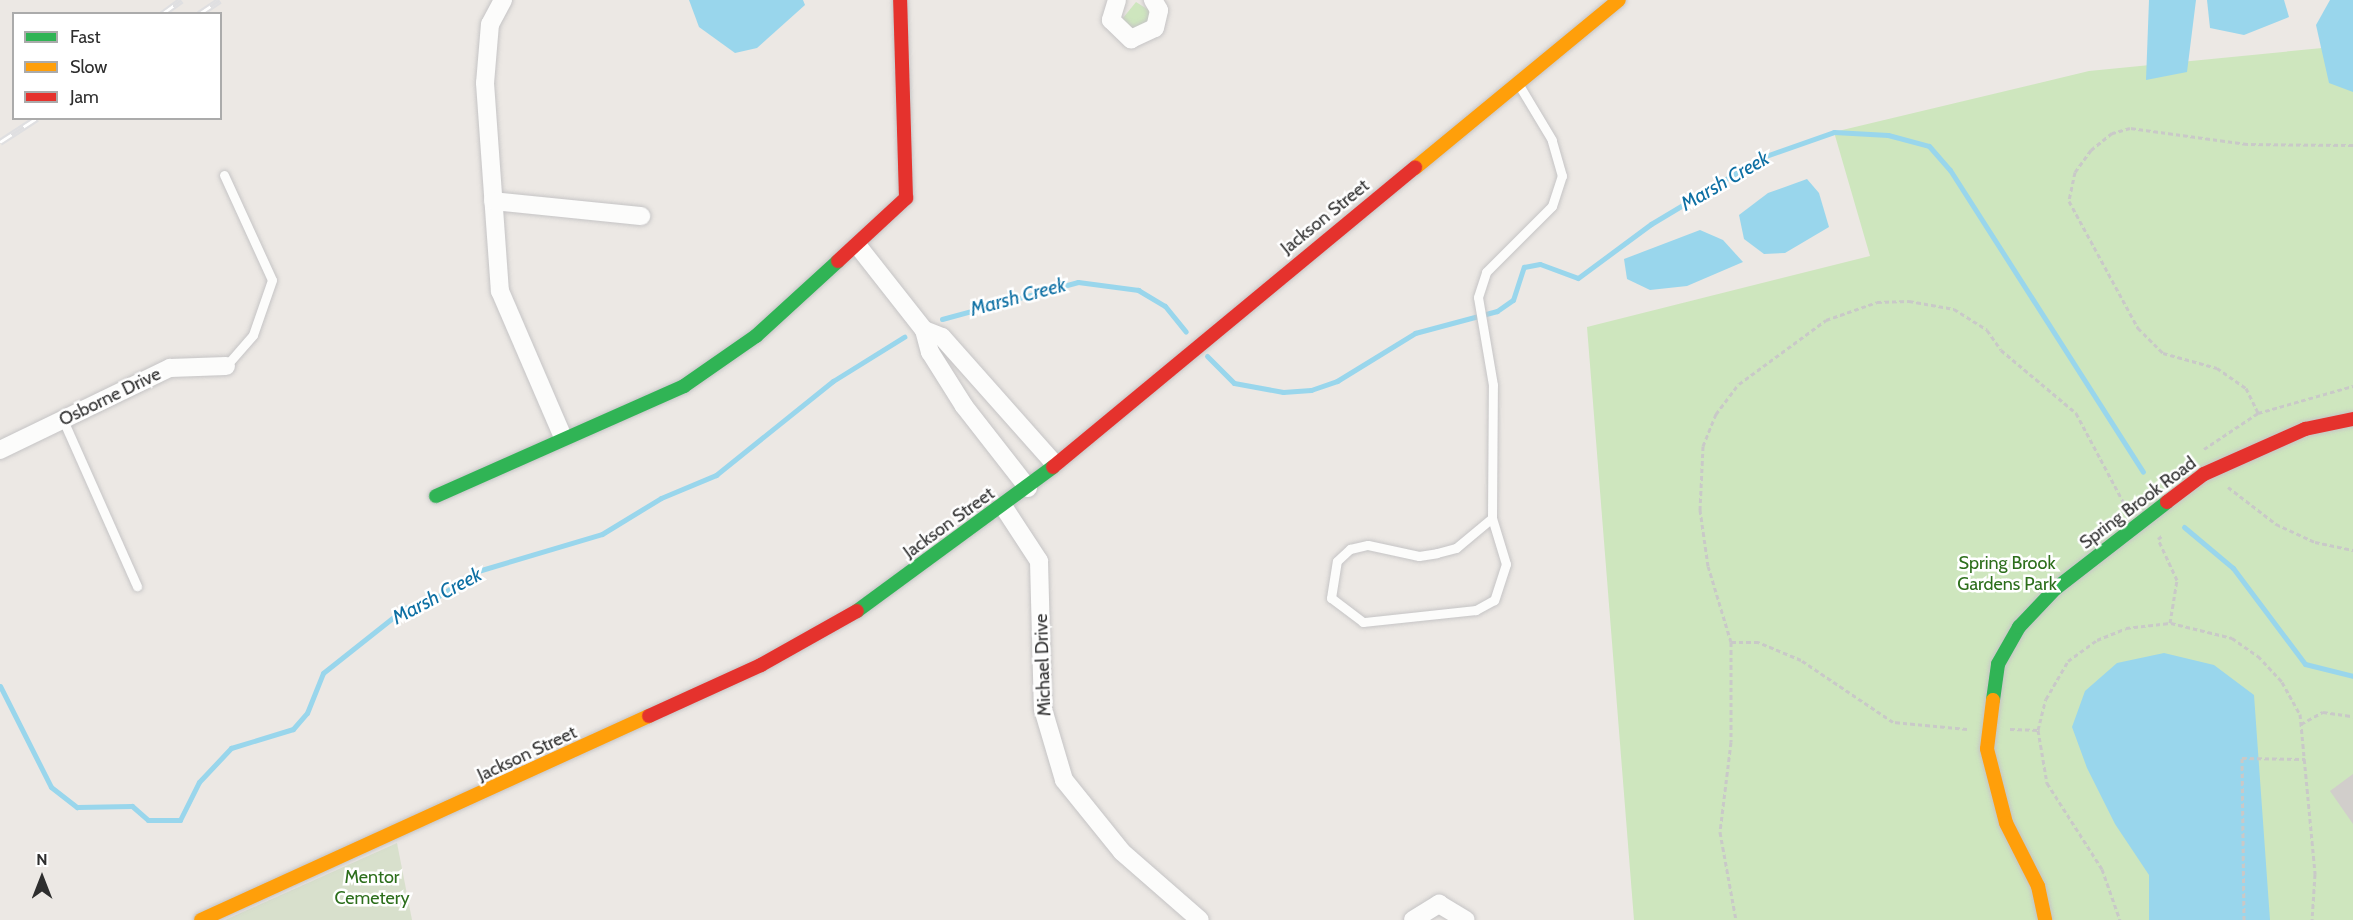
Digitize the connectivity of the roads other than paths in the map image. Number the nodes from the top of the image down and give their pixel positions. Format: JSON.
{"nodes":[{"id":1,"x":503,"y":0,"type":"edge"},
{"id":2,"x":900,"y":0,"type":"edge"},
{"id":3,"x":1117,"y":0,"type":"edge"},
{"id":4,"x":1154,"y":0,"type":"edge"},
{"id":5,"x":1619,"y":0,"type":"edge"},
{"id":6,"x":1518,"y":83,"type":"junction"},
{"id":7,"x":225,"y":175,"type":"dead end"},
{"id":8,"x":493,"y":201,"type":"junction"},
{"id":9,"x":641,"y":216,"type":"dead end"},
{"id":10,"x":858,"y":246,"type":"junction"},
{"id":11,"x":924,"y":330,"type":"junction"},
{"id":12,"x":226,"y":366,"type":"joint"},
{"id":13,"x":2353,"y":419,"type":"edge"},
{"id":14,"x":63,"y":420,"type":"junction"},
{"id":15,"x":563,"y":436,"type":"junction"},
{"id":16,"x":0,"y":450,"type":"edge"},
{"id":17,"x":1054,"y":463,"type":"junction"},
{"id":18,"x":1028,"y":488,"type":"junction"},
{"id":19,"x":436,"y":496,"type":"dead end"},
{"id":20,"x":1003,"y":506,"type":"junction"},
{"id":21,"x":1492,"y":518,"type":"junction"},
{"id":22,"x":137,"y":586,"type":"dead end"},
{"id":23,"x":201,"y":920,"type":"edge"},
{"id":24,"x":1200,"y":920,"type":"edge"},
{"id":25,"x":1413,"y":920,"type":"edge"},
{"id":26,"x":1466,"y":920,"type":"edge"},
{"id":27,"x":2045,"y":920,"type":"edge"}],
"edges":[{"from":1,"to":8,"type":"street"},
{"from":2,"to":10,"type":"street"},
{"from":3,"to":4,"type":"street"},
{"from":5,"to":6,"type":"street","name":"Jackson Street"},
{"from":6,"to":17,"type":"street","name":"Jackson Street"},
{"from":6,"to":21,"type":"lane"},
{"from":7,"to":12,"type":"lane"},
{"from":8,"to":9,"type":"street"},
{"from":8,"to":15,"type":"street"},
{"from":10,"to":11,"type":"street"},
{"from":10,"to":15,"type":"street"},
{"from":11,"to":17,"type":"street"},
{"from":11,"to":18,"type":"street"},
{"from":12,"to":14,"type":"street","name":"Osborne Drive"},
{"from":13,"to":27,"type":"street","name":"Spring Brook Road"},
{"from":14,"to":16,"type":"street","name":"Osborne Drive"},
{"from":14,"to":22,"type":"lane"},
{"from":15,"to":19,"type":"street"},
{"from":17,"to":18,"type":"street","name":"Jackson Street"},
{"from":18,"to":20,"type":"street","name":"Jackson Street"},
{"from":20,"to":23,"type":"street","name":"Jackson Street"},
{"from":20,"to":24,"type":"street","name":"Michael Drive"},
{"from":21,"to":21,"type":"lane"},
{"from":25,"to":26,"type":"street"}]}
